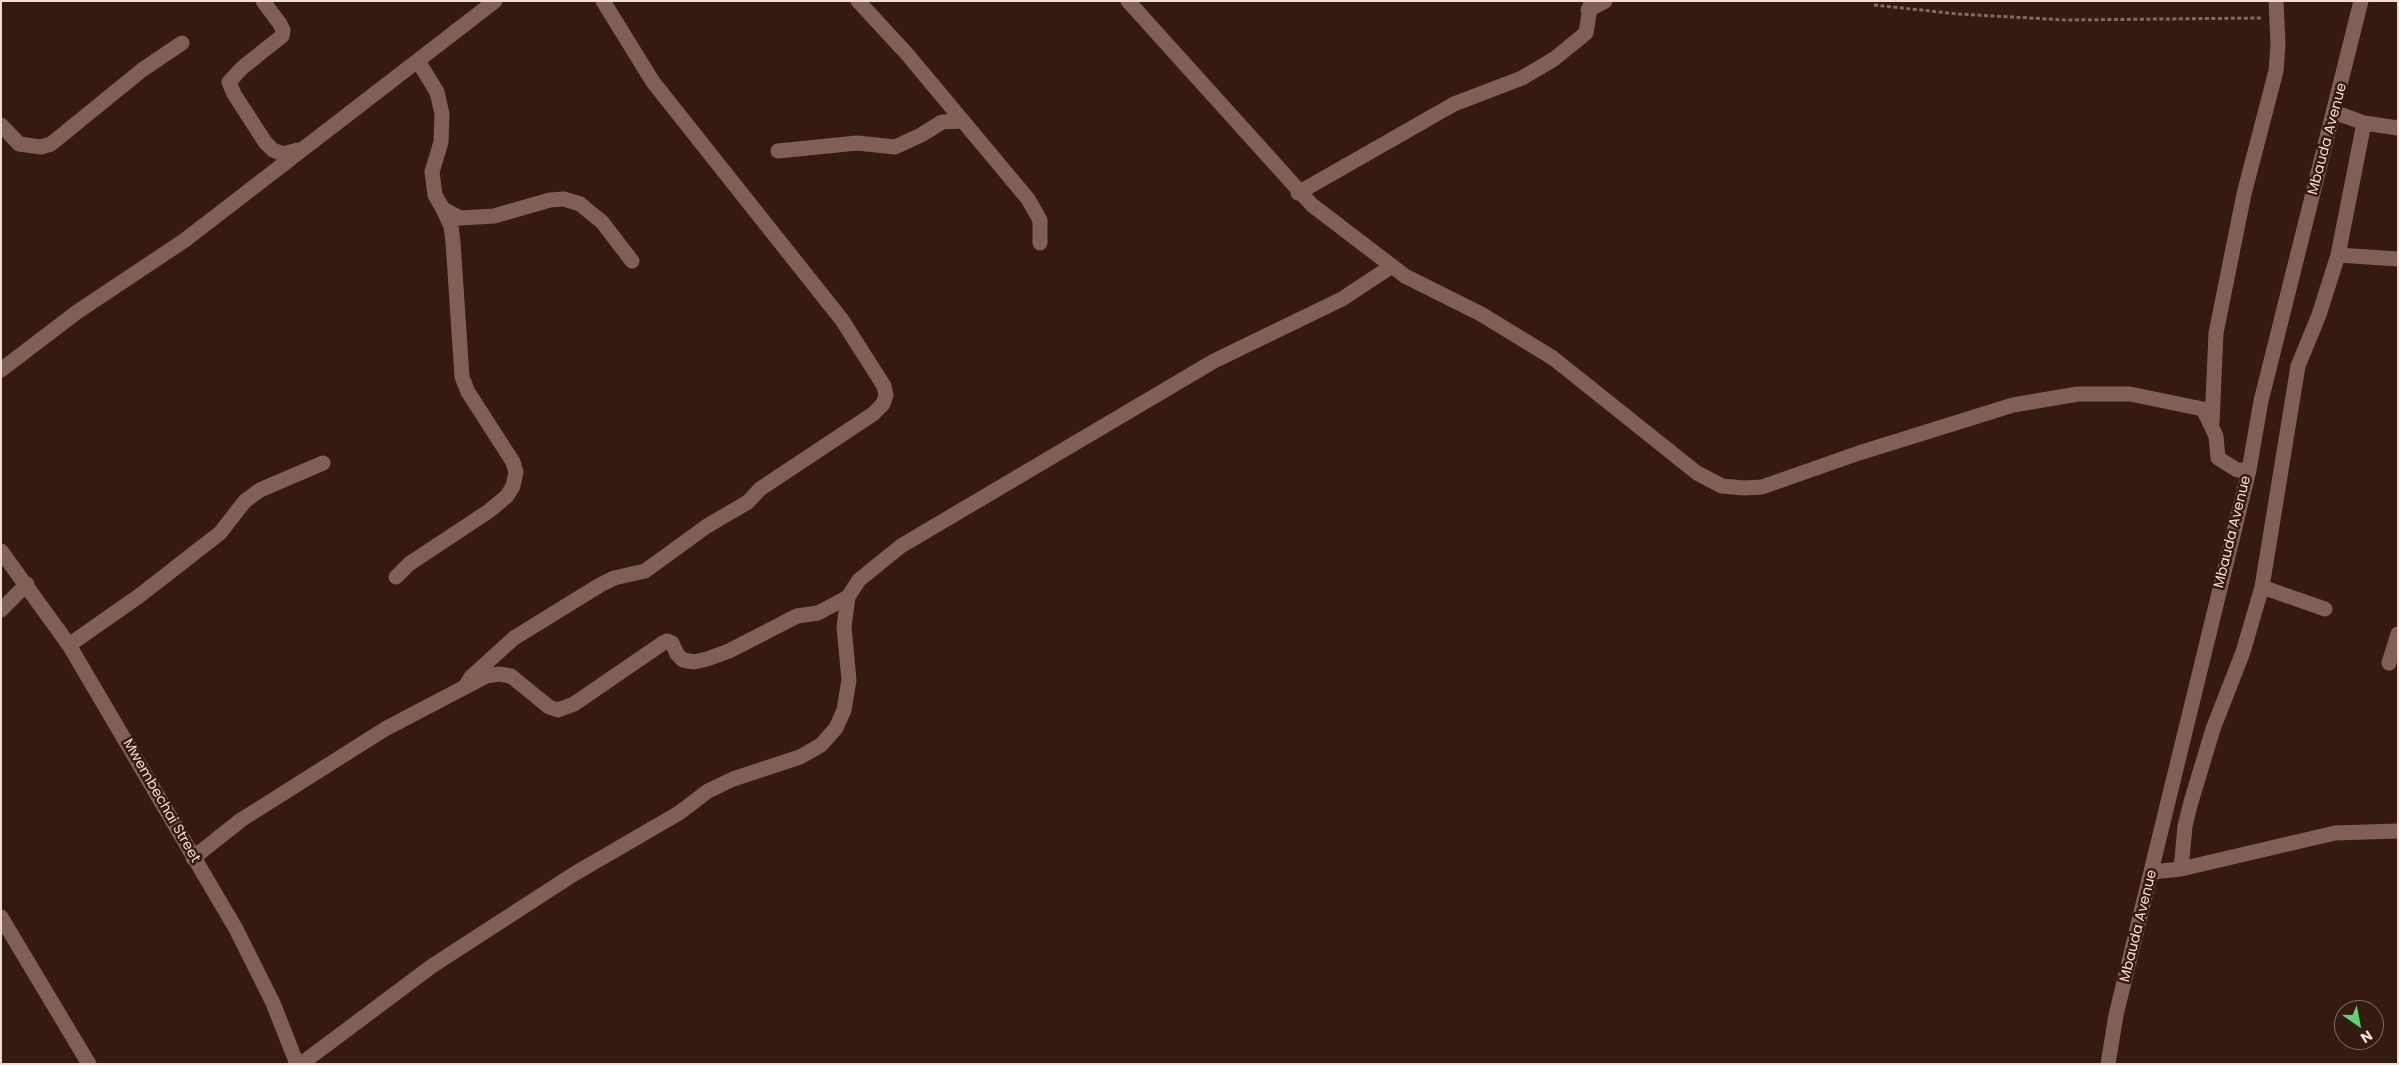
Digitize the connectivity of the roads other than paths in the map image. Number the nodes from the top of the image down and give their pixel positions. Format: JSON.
{"nodes":[{"id":1,"x":264,"y":1,"type":"edge"},
{"id":2,"x":495,"y":1,"type":"edge"},
{"id":3,"x":603,"y":1,"type":"edge"},
{"id":4,"x":858,"y":1,"type":"edge"},
{"id":5,"x":1128,"y":1,"type":"edge"},
{"id":6,"x":1605,"y":1,"type":"edge"},
{"id":7,"x":2276,"y":1,"type":"edge"},
{"id":8,"x":2362,"y":1,"type":"edge"},
{"id":9,"x":1589,"y":6,"type":"edge"},
{"id":10,"x":182,"y":43,"type":"dead end"},
{"id":11,"x":418,"y":61,"type":"junction"},
{"id":12,"x":2334,"y":112,"type":"junction"},
{"id":13,"x":962,"y":120,"type":"junction"},
{"id":14,"x":2364,"y":123,"type":"junction"},
{"id":15,"x":1,"y":125,"type":"edge"},
{"id":16,"x":2398,"y":128,"type":"edge"},
{"id":17,"x":300,"y":149,"type":"junction"},
{"id":18,"x":778,"y":151,"type":"dead end"},
{"id":19,"x":1298,"y":193,"type":"junction"},
{"id":20,"x":443,"y":209,"type":"junction"},
{"id":21,"x":1040,"y":243,"type":"dead end"},
{"id":22,"x":2338,"y":254,"type":"junction"},
{"id":23,"x":2398,"y":259,"type":"edge"},
{"id":24,"x":632,"y":261,"type":"dead end"},
{"id":25,"x":1392,"y":266,"type":"junction"},
{"id":26,"x":1,"y":370,"type":"edge"},
{"id":27,"x":2212,"y":423,"type":"junction"},
{"id":28,"x":322,"y":463,"type":"dead end"},
{"id":29,"x":2248,"y":470,"type":"junction"},
{"id":30,"x":1,"y":551,"type":"edge"},
{"id":31,"x":396,"y":577,"type":"dead end"},
{"id":32,"x":27,"y":584,"type":"junction"},
{"id":33,"x":2262,"y":587,"type":"junction"},
{"id":34,"x":848,"y":597,"type":"junction"},
{"id":35,"x":2324,"y":609,"type":"dead end"},
{"id":36,"x":1,"y":610,"type":"edge"},
{"id":37,"x":2398,"y":634,"type":"edge"},
{"id":38,"x":69,"y":645,"type":"junction"},
{"id":39,"x":2389,"y":662,"type":"dead end"},
{"id":40,"x":465,"y":687,"type":"junction"},
{"id":41,"x":2398,"y":831,"type":"edge"},
{"id":42,"x":193,"y":858,"type":"junction"},
{"id":43,"x":2182,"y":869,"type":"junction"},
{"id":44,"x":2152,"y":872,"type":"junction"},
{"id":45,"x":1,"y":918,"type":"edge"},
{"id":46,"x":89,"y":1064,"type":"edge"},
{"id":47,"x":299,"y":1064,"type":"edge"},
{"id":48,"x":2108,"y":1064,"type":"edge"}],
"edges":[{"from":1,"to":17,"type":"street"},
{"from":2,"to":11,"type":"street"},
{"from":3,"to":40,"type":"street"},
{"from":4,"to":13,"type":"street"},
{"from":5,"to":19,"type":"street"},
{"from":6,"to":9,"type":"street"},
{"from":7,"to":27,"type":"street"},
{"from":8,"to":12,"type":"street","name":"Mbauda Avenue"},
{"from":9,"to":19,"type":"street"},
{"from":10,"to":15,"type":"street"},
{"from":11,"to":17,"type":"street"},
{"from":11,"to":20,"type":"street"},
{"from":12,"to":14,"type":"street"},
{"from":12,"to":29,"type":"street","name":"Mbauda Avenue"},
{"from":13,"to":18,"type":"street"},
{"from":13,"to":21,"type":"street"},
{"from":14,"to":16,"type":"street"},
{"from":14,"to":22,"type":"street"},
{"from":17,"to":26,"type":"street"},
{"from":19,"to":25,"type":"street"},
{"from":20,"to":24,"type":"street"},
{"from":20,"to":31,"type":"street"},
{"from":22,"to":23,"type":"street"},
{"from":22,"to":33,"type":"street"},
{"from":25,"to":27,"type":"street"},
{"from":25,"to":34,"type":"street"},
{"from":27,"to":29,"type":"street"},
{"from":28,"to":38,"type":"street"},
{"from":29,"to":44,"type":"street","name":"Mbauda Avenue"},
{"from":30,"to":32,"type":"street","name":"Mwembechai Street"},
{"from":32,"to":36,"type":"street"},
{"from":32,"to":38,"type":"street","name":"Mwembechai Street"},
{"from":33,"to":35,"type":"street"},
{"from":33,"to":43,"type":"street"},
{"from":34,"to":40,"type":"street"},
{"from":34,"to":47,"type":"street"},
{"from":37,"to":39,"type":"street"},
{"from":38,"to":42,"type":"street","name":"Mwembechai Street"},
{"from":40,"to":42,"type":"street"},
{"from":41,"to":43,"type":"street"},
{"from":42,"to":47,"type":"street","name":"Mwembechai Street"},
{"from":43,"to":44,"type":"street"},
{"from":44,"to":48,"type":"street","name":"Mbauda Avenue"},
{"from":45,"to":46,"type":"street"}]}
